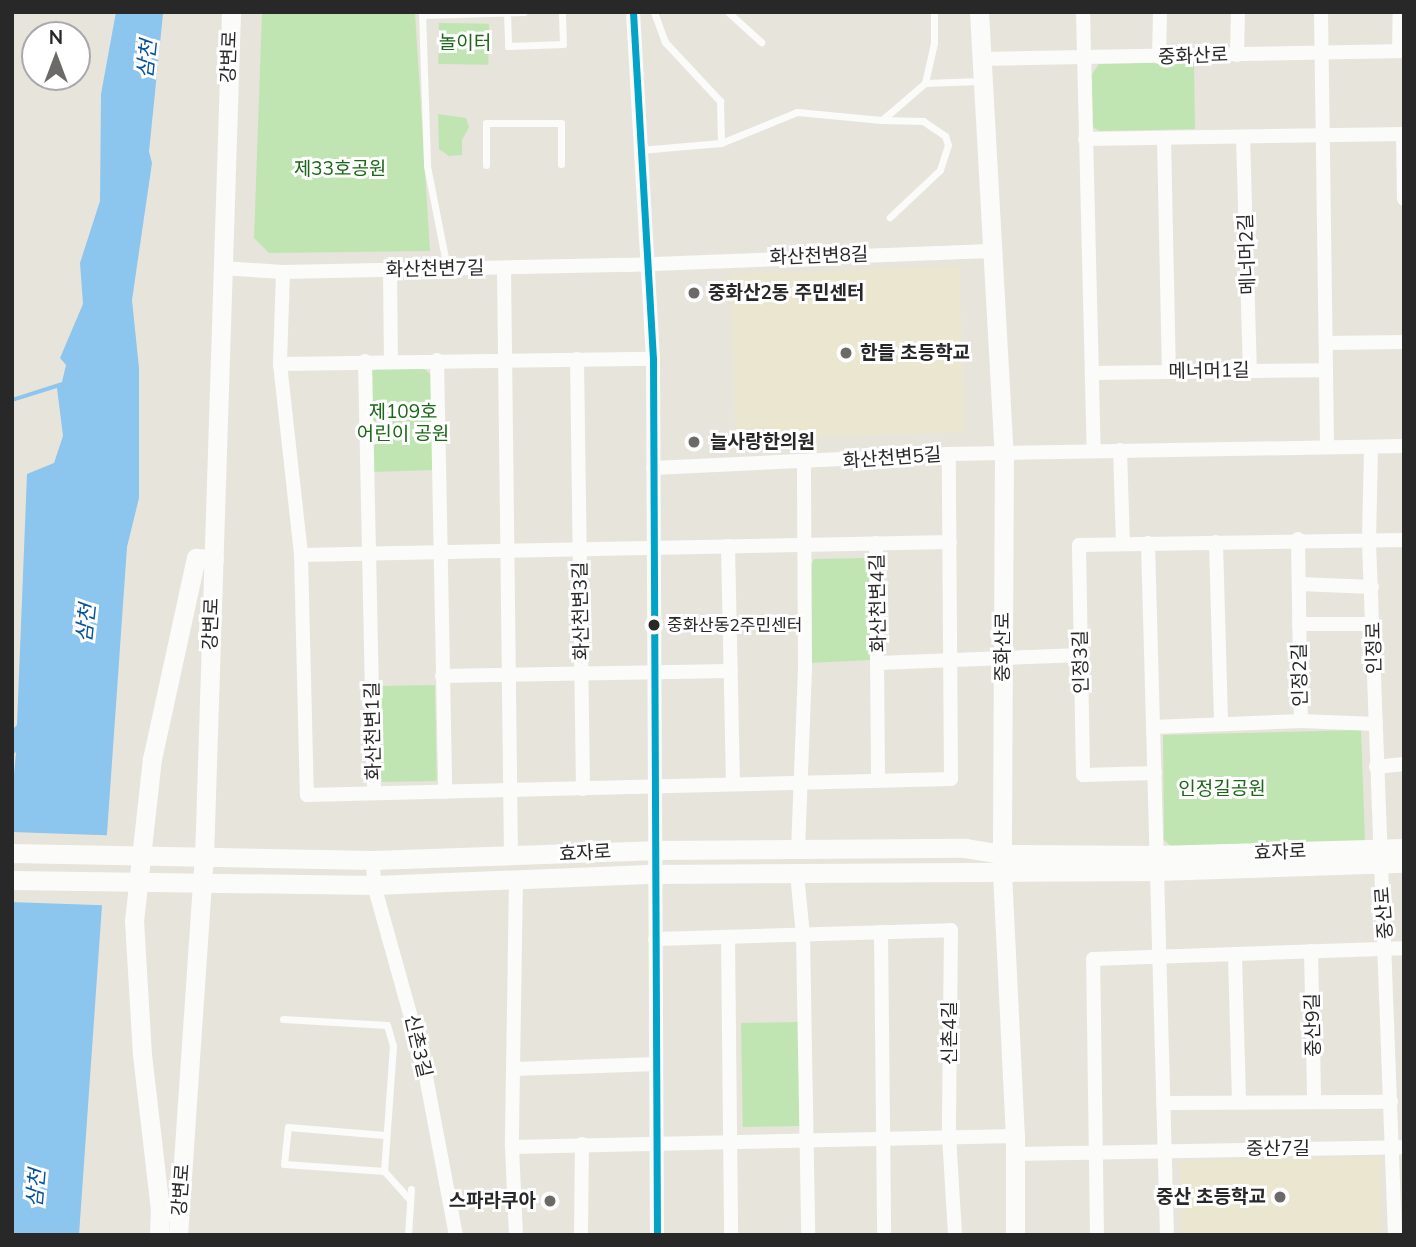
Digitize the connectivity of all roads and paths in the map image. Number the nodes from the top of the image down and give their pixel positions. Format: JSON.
{"nodes":[{"id":1,"x":230,"y":12,"type":"edge"},
{"id":2,"x":524,"y":12,"type":"edge"},
{"id":3,"x":562,"y":12,"type":"edge"},
{"id":4,"x":634,"y":12,"type":"edge"},
{"id":5,"x":654,"y":12,"type":"edge"},
{"id":6,"x":728,"y":12,"type":"edge"},
{"id":7,"x":934,"y":12,"type":"edge"},
{"id":8,"x":979,"y":12,"type":"edge"},
{"id":9,"x":1083,"y":12,"type":"edge"},
{"id":10,"x":1160,"y":12,"type":"edge"},
{"id":11,"x":1238,"y":12,"type":"edge"},
{"id":12,"x":1321,"y":12,"type":"edge"},
{"id":13,"x":1400,"y":12,"type":"edge"},
{"id":14,"x":508,"y":13,"type":"edge"},
{"id":15,"x":422,"y":14,"type":"edge"},
{"id":16,"x":761,"y":42,"type":"dead end"},
{"id":17,"x":1401,"y":51,"type":"edge"},
{"id":18,"x":1321,"y":54,"type":"junction"},
{"id":19,"x":1237,"y":55,"type":"junction"},
{"id":20,"x":1159,"y":57,"type":"junction"},
{"id":21,"x":981,"y":59,"type":"junction"},
{"id":22,"x":1083,"y":59,"type":"junction"},
{"id":23,"x":981,"y":81,"type":"junction"},
{"id":24,"x":925,"y":83,"type":"junction"},
{"id":25,"x":882,"y":120,"type":"junction"},
{"id":26,"x":1403,"y":134,"type":"edge"},
{"id":27,"x":1321,"y":136,"type":"junction"},
{"id":28,"x":1243,"y":137,"type":"junction"},
{"id":29,"x":1164,"y":138,"type":"junction"},
{"id":30,"x":1085,"y":139,"type":"junction"},
{"id":31,"x":721,"y":143,"type":"junction"},
{"id":32,"x":639,"y":150,"type":"junction"},
{"id":33,"x":561,"y":164,"type":"dead end"},
{"id":34,"x":486,"y":165,"type":"dead end"},
{"id":35,"x":1404,"y":199,"type":"edge"},
{"id":36,"x":890,"y":217,"type":"dead end"},
{"id":37,"x":991,"y":251,"type":"junction"},
{"id":38,"x":647,"y":261,"type":"junction"},
{"id":39,"x":222,"y":268,"type":"junction"},
{"id":40,"x":504,"y":268,"type":"junction"},
{"id":41,"x":447,"y":269,"type":"junction"},
{"id":42,"x":390,"y":270,"type":"junction"},
{"id":43,"x":284,"y":272,"type":"junction"},
{"id":44,"x":1404,"y":342,"type":"edge"},
{"id":45,"x":1325,"y":343,"type":"junction"},
{"id":46,"x":506,"y":359,"type":"junction"},
{"id":47,"x":577,"y":359,"type":"junction"},
{"id":48,"x":653,"y":359,"type":"junction"},
{"id":49,"x":391,"y":360,"type":"junction"},
{"id":50,"x":437,"y":360,"type":"junction"},
{"id":51,"x":365,"y":361,"type":"junction"},
{"id":52,"x":280,"y":364,"type":"junction"},
{"id":53,"x":1326,"y":370,"type":"junction"},
{"id":54,"x":1250,"y":371,"type":"junction"},
{"id":55,"x":1169,"y":372,"type":"junction"},
{"id":56,"x":1092,"y":373,"type":"junction"},
{"id":57,"x":1404,"y":446,"type":"edge"},
{"id":58,"x":1327,"y":447,"type":"junction"},
{"id":59,"x":1371,"y":447,"type":"junction"},
{"id":60,"x":1120,"y":450,"type":"junction"},
{"id":61,"x":1094,"y":451,"type":"junction"},
{"id":62,"x":949,"y":454,"type":"junction"},
{"id":63,"x":1004,"y":455,"type":"junction"},
{"id":64,"x":804,"y":464,"type":"junction"},
{"id":65,"x":653,"y":468,"type":"junction"},
{"id":66,"x":1298,"y":539,"type":"junction"},
{"id":67,"x":1404,"y":540,"type":"edge"},
{"id":68,"x":950,"y":542,"type":"junction"},
{"id":69,"x":1216,"y":542,"type":"junction"},
{"id":70,"x":876,"y":543,"type":"junction"},
{"id":71,"x":1148,"y":543,"type":"junction"},
{"id":72,"x":1369,"y":543,"type":"junction"},
{"id":73,"x":1124,"y":544,"type":"junction"},
{"id":74,"x":803,"y":545,"type":"junction"},
{"id":75,"x":728,"y":546,"type":"junction"},
{"id":76,"x":652,"y":548,"type":"junction"},
{"id":77,"x":580,"y":550,"type":"junction"},
{"id":78,"x":508,"y":551,"type":"junction"},
{"id":79,"x":439,"y":553,"type":"junction"},
{"id":80,"x":370,"y":554,"type":"junction"},
{"id":81,"x":301,"y":555,"type":"junction"},
{"id":82,"x":214,"y":558,"type":"junction"},
{"id":83,"x":1299,"y":584,"type":"junction"},
{"id":84,"x":1372,"y":587,"type":"junction"},
{"id":85,"x":1374,"y":624,"type":"junction"},
{"id":86,"x":1299,"y":627,"type":"junction"},
{"id":87,"x":1081,"y":655,"type":"junction"},
{"id":88,"x":1003,"y":656,"type":"junction"},
{"id":89,"x":950,"y":660,"type":"junction"},
{"id":90,"x":879,"y":663,"type":"junction"},
{"id":91,"x":731,"y":671,"type":"junction"},
{"id":92,"x":653,"y":672,"type":"junction"},
{"id":93,"x":582,"y":673,"type":"junction"},
{"id":94,"x":510,"y":675,"type":"junction"},
{"id":95,"x":442,"y":676,"type":"junction"},
{"id":96,"x":1301,"y":721,"type":"junction"},
{"id":97,"x":1221,"y":724,"type":"junction"},
{"id":98,"x":1376,"y":724,"type":"junction"},
{"id":99,"x":1153,"y":727,"type":"junction"},
{"id":100,"x":1404,"y":764,"type":"edge"},
{"id":101,"x":1376,"y":767,"type":"junction"},
{"id":102,"x":1155,"y":773,"type":"junction"},
{"id":103,"x":798,"y":780,"type":"junction"},
{"id":104,"x":878,"y":780,"type":"junction"},
{"id":105,"x":733,"y":781,"type":"junction"},
{"id":106,"x":654,"y":784,"type":"junction"},
{"id":107,"x":583,"y":789,"type":"junction"},
{"id":108,"x":510,"y":790,"type":"junction"},
{"id":109,"x":445,"y":792,"type":"junction"},
{"id":110,"x":374,"y":793,"type":"junction"},
{"id":111,"x":1404,"y":848,"type":"edge"},
{"id":112,"x":653,"y":850,"type":"junction"},
{"id":113,"x":798,"y":851,"type":"junction"},
{"id":114,"x":12,"y":853,"type":"edge"},
{"id":115,"x":511,"y":856,"type":"junction"},
{"id":116,"x":1380,"y":856,"type":"junction"},
{"id":117,"x":195,"y":858,"type":"junction"},
{"id":118,"x":373,"y":860,"type":"junction"},
{"id":119,"x":1002,"y":863,"type":"junction"},
{"id":120,"x":1157,"y":863,"type":"junction"},
{"id":121,"x":1404,"y":863,"type":"edge"},
{"id":122,"x":653,"y":874,"type":"junction"},
{"id":123,"x":797,"y":874,"type":"junction"},
{"id":124,"x":516,"y":879,"type":"junction"},
{"id":125,"x":12,"y":880,"type":"edge"},
{"id":126,"x":192,"y":884,"type":"junction"},
{"id":127,"x":374,"y":885,"type":"junction"},
{"id":128,"x":881,"y":932,"type":"junction"},
{"id":129,"x":803,"y":934,"type":"junction"},
{"id":130,"x":728,"y":937,"type":"junction"},
{"id":131,"x":655,"y":939,"type":"junction"},
{"id":132,"x":1404,"y":948,"type":"edge"},
{"id":133,"x":1387,"y":949,"type":"junction"},
{"id":134,"x":1311,"y":951,"type":"junction"},
{"id":135,"x":1236,"y":956,"type":"junction"},
{"id":136,"x":1159,"y":957,"type":"junction"},
{"id":137,"x":284,"y":1019,"type":"dead end"},
{"id":138,"x":656,"y":1064,"type":"junction"},
{"id":139,"x":515,"y":1069,"type":"junction"},
{"id":140,"x":1314,"y":1100,"type":"junction"},
{"id":141,"x":1239,"y":1102,"type":"junction"},
{"id":142,"x":1391,"y":1102,"type":"junction"},
{"id":143,"x":1163,"y":1103,"type":"junction"},
{"id":144,"x":385,"y":1135,"type":"junction"},
{"id":145,"x":949,"y":1136,"type":"junction"},
{"id":146,"x":882,"y":1137,"type":"junction"},
{"id":147,"x":728,"y":1139,"type":"junction"},
{"id":148,"x":803,"y":1139,"type":"junction"},
{"id":149,"x":654,"y":1141,"type":"junction"},
{"id":150,"x":582,"y":1144,"type":"junction"},
{"id":151,"x":1015,"y":1145,"type":"junction"},
{"id":152,"x":512,"y":1147,"type":"junction"},
{"id":153,"x":1398,"y":1147,"type":"edge"},
{"id":154,"x":1164,"y":1150,"type":"junction"},
{"id":155,"x":1096,"y":1152,"type":"junction"},
{"id":156,"x":384,"y":1171,"type":"junction"},
{"id":157,"x":411,"y":1189,"type":"dead end"},
{"id":158,"x":410,"y":1200,"type":"junction"},
{"id":159,"x":170,"y":1211,"type":"junction"},
{"id":160,"x":657,"y":1229,"type":"edge"},
{"id":161,"x":580,"y":1230,"type":"edge"},
{"id":162,"x":731,"y":1231,"type":"edge"},
{"id":163,"x":808,"y":1232,"type":"edge"},
{"id":164,"x":955,"y":1232,"type":"edge"},
{"id":165,"x":159,"y":1235,"type":"edge"},
{"id":166,"x":178,"y":1235,"type":"edge"},
{"id":167,"x":408,"y":1235,"type":"edge"},
{"id":168,"x":456,"y":1235,"type":"edge"},
{"id":169,"x":516,"y":1235,"type":"edge"},
{"id":170,"x":884,"y":1235,"type":"edge"},
{"id":171,"x":1015,"y":1235,"type":"edge"},
{"id":172,"x":1097,"y":1235,"type":"edge"},
{"id":173,"x":1167,"y":1235,"type":"edge"},
{"id":174,"x":1395,"y":1235,"type":"edge"}],
"edges":[{"from":1,"to":39,"type":"street","name":"강변로"},
{"from":2,"to":14,"type":"lane"},
{"from":3,"to":14,"type":"lane"},
{"from":4,"to":32,"type":"street"},
{"from":5,"to":31,"type":"lane"},
{"from":6,"to":16,"type":"lane"},
{"from":7,"to":24,"type":"lane"},
{"from":8,"to":21,"type":"street","name":"중화산로"},
{"from":9,"to":22,"type":"street"},
{"from":10,"to":20,"type":"street"},
{"from":11,"to":19,"type":"street"},
{"from":12,"to":18,"type":"street"},
{"from":13,"to":17,"type":"street"},
{"from":14,"to":15,"type":"lane"},
{"from":15,"to":41,"type":"lane"},
{"from":17,"to":18,"type":"street","name":"중화산로"},
{"from":18,"to":19,"type":"street","name":"중화산로"},
{"from":18,"to":27,"type":"street"},
{"from":19,"to":20,"type":"street","name":"중화산로"},
{"from":20,"to":22,"type":"street","name":"중화산로"},
{"from":21,"to":22,"type":"street","name":"중화산로"},
{"from":21,"to":23,"type":"street","name":"중화산로"},
{"from":22,"to":30,"type":"street"},
{"from":23,"to":24,"type":"lane"},
{"from":23,"to":37,"type":"street","name":"중화산로"},
{"from":24,"to":25,"type":"lane"},
{"from":25,"to":31,"type":"lane"},
{"from":25,"to":36,"type":"lane"},
{"from":26,"to":27,"type":"street"},
{"from":26,"to":35,"type":"street"},
{"from":27,"to":28,"type":"street"},
{"from":27,"to":45,"type":"street"},
{"from":28,"to":29,"type":"street"},
{"from":28,"to":54,"type":"street","name":"메너머2길"},
{"from":29,"to":30,"type":"street"},
{"from":29,"to":55,"type":"street"},
{"from":30,"to":56,"type":"street"},
{"from":31,"to":32,"type":"lane"},
{"from":32,"to":38,"type":"street"},
{"from":33,"to":34,"type":"lane"},
{"from":37,"to":38,"type":"street","name":"화산천변8길"},
{"from":37,"to":63,"type":"street","name":"중화산로"},
{"from":38,"to":40,"type":"street","name":"화산천변7길"},
{"from":38,"to":48,"type":"street"},
{"from":39,"to":43,"type":"street","name":"화산천변7길"},
{"from":39,"to":82,"type":"street","name":"강변로"},
{"from":40,"to":41,"type":"street","name":"화산천변7길"},
{"from":40,"to":46,"type":"street"},
{"from":41,"to":42,"type":"street","name":"화산천변7길"},
{"from":42,"to":43,"type":"street","name":"화산천변7길"},
{"from":42,"to":49,"type":"street"},
{"from":43,"to":52,"type":"street"},
{"from":44,"to":45,"type":"street"},
{"from":45,"to":53,"type":"street"},
{"from":46,"to":47,"type":"street"},
{"from":46,"to":50,"type":"street"},
{"from":46,"to":78,"type":"street"},
{"from":47,"to":48,"type":"street"},
{"from":47,"to":77,"type":"street","name":"화산천변3길"},
{"from":48,"to":65,"type":"street"},
{"from":49,"to":50,"type":"street"},
{"from":49,"to":51,"type":"street"},
{"from":50,"to":79,"type":"street"},
{"from":51,"to":52,"type":"street"},
{"from":51,"to":80,"type":"street"},
{"from":52,"to":81,"type":"street"},
{"from":53,"to":54,"type":"street","name":"메너머1길"},
{"from":53,"to":58,"type":"street"},
{"from":54,"to":55,"type":"street","name":"메너머1길"},
{"from":55,"to":56,"type":"street","name":"메너머1길"},
{"from":56,"to":61,"type":"street"},
{"from":57,"to":59,"type":"street"},
{"from":58,"to":59,"type":"street"},
{"from":58,"to":60,"type":"street"},
{"from":59,"to":72,"type":"street","name":"인정로"},
{"from":60,"to":61,"type":"street"},
{"from":60,"to":73,"type":"street"},
{"from":61,"to":63,"type":"street"},
{"from":62,"to":63,"type":"street","name":"화산천변5길"},
{"from":62,"to":64,"type":"street","name":"화산천변5길"},
{"from":62,"to":68,"type":"street"},
{"from":63,"to":88,"type":"street","name":"중화산로"},
{"from":64,"to":65,"type":"street","name":"화산천변5길"},
{"from":64,"to":74,"type":"street"},
{"from":65,"to":76,"type":"street"},
{"from":66,"to":69,"type":"street","name":"인정3길"},
{"from":66,"to":72,"type":"street","name":"인정3길"},
{"from":66,"to":83,"type":"street"},
{"from":67,"to":72,"type":"street","name":"인정3길"},
{"from":68,"to":70,"type":"street","name":"화산천변4길"},
{"from":68,"to":89,"type":"street"},
{"from":69,"to":71,"type":"street","name":"인정3길"},
{"from":69,"to":97,"type":"street"},
{"from":70,"to":74,"type":"street","name":"화산천변4길"},
{"from":70,"to":90,"type":"street","name":"화산천변4길"},
{"from":71,"to":73,"type":"street","name":"인정3길"},
{"from":71,"to":99,"type":"street"},
{"from":72,"to":84,"type":"street","name":"인정로"},
{"from":73,"to":87,"type":"street","name":"인정3길"},
{"from":74,"to":75,"type":"street","name":"화산천변4길"},
{"from":74,"to":103,"type":"street"},
{"from":75,"to":76,"type":"street","name":"화산천변4길"},
{"from":75,"to":91,"type":"street"},
{"from":76,"to":77,"type":"street","name":"화산천변3길"},
{"from":76,"to":92,"type":"street"},
{"from":77,"to":78,"type":"street","name":"화산천변3길"},
{"from":77,"to":93,"type":"street","name":"화산천변3길"},
{"from":78,"to":79,"type":"street","name":"화산천변3길"},
{"from":78,"to":94,"type":"street"},
{"from":79,"to":80,"type":"street","name":"화산천변3길"},
{"from":79,"to":95,"type":"street"},
{"from":80,"to":81,"type":"street","name":"화산천변3길"},
{"from":80,"to":110,"type":"street","name":"화산천변1길"},
{"from":81,"to":110,"type":"street","name":"화산천변1길"},
{"from":82,"to":117,"type":"street","name":"강변로"},
{"from":82,"to":159,"type":"street"},
{"from":83,"to":84,"type":"street"},
{"from":83,"to":86,"type":"street"},
{"from":84,"to":85,"type":"street","name":"인정로"},
{"from":85,"to":86,"type":"street"},
{"from":85,"to":98,"type":"street","name":"인정로"},
{"from":86,"to":96,"type":"street","name":"인정2길"},
{"from":87,"to":88,"type":"street"},
{"from":87,"to":102,"type":"street","name":"인정3길"},
{"from":88,"to":89,"type":"street"},
{"from":88,"to":119,"type":"street","name":"중화산로"},
{"from":89,"to":90,"type":"street"},
{"from":89,"to":104,"type":"street","name":"화산천변1길"},
{"from":90,"to":104,"type":"street","name":"화산천변4길"},
{"from":91,"to":92,"type":"street"},
{"from":91,"to":105,"type":"street"},
{"from":92,"to":93,"type":"street"},
{"from":92,"to":106,"type":"street"},
{"from":93,"to":94,"type":"street"},
{"from":93,"to":107,"type":"street"},
{"from":94,"to":95,"type":"street"},
{"from":94,"to":108,"type":"street"},
{"from":95,"to":109,"type":"street"},
{"from":96,"to":97,"type":"street","name":"인정2길"},
{"from":96,"to":98,"type":"street","name":"인정2길"},
{"from":97,"to":99,"type":"street","name":"인정2길"},
{"from":98,"to":101,"type":"street","name":"인정로"},
{"from":99,"to":102,"type":"street"},
{"from":100,"to":101,"type":"street"},
{"from":101,"to":116,"type":"street","name":"인정로"},
{"from":102,"to":120,"type":"street"},
{"from":103,"to":104,"type":"street","name":"화산천변1길"},
{"from":103,"to":105,"type":"street","name":"화산천변1길"},
{"from":103,"to":113,"type":"street"},
{"from":105,"to":106,"type":"street","name":"화산천변1길"},
{"from":106,"to":107,"type":"street","name":"화산천변1길"},
{"from":106,"to":112,"type":"street"},
{"from":107,"to":108,"type":"street","name":"화산천변1길"},
{"from":108,"to":109,"type":"street","name":"화산천변1길"},
{"from":108,"to":115,"type":"street"},
{"from":109,"to":110,"type":"street","name":"화산천변1길"},
{"from":111,"to":116,"type":"street","name":"효자로"},
{"from":112,"to":113,"type":"street","name":"효자로"},
{"from":112,"to":115,"type":"street","name":"효자로"},
{"from":112,"to":122,"type":"street"},
{"from":113,"to":119,"type":"street","name":"효자로"},
{"from":114,"to":117,"type":"street","name":"효자로"},
{"from":115,"to":118,"type":"street","name":"효자로"},
{"from":116,"to":120,"type":"street","name":"효자로"},
{"from":116,"to":121,"type":"street","name":"효자로"},
{"from":116,"to":133,"type":"street","name":"중산로"},
{"from":117,"to":118,"type":"street","name":"효자로"},
{"from":117,"to":126,"type":"street","name":"강변로"},
{"from":118,"to":127,"type":"street","name":"신촌3길"},
{"from":119,"to":120,"type":"street","name":"효자로"},
{"from":119,"to":123,"type":"street","name":"효자로"},
{"from":119,"to":151,"type":"street","name":"중화산로"},
{"from":120,"to":136,"type":"street"},
{"from":122,"to":123,"type":"street","name":"효자로"},
{"from":122,"to":124,"type":"street","name":"효자로"},
{"from":122,"to":131,"type":"street"},
{"from":123,"to":129,"type":"street"},
{"from":124,"to":127,"type":"street","name":"효자로"},
{"from":124,"to":139,"type":"street"},
{"from":125,"to":126,"type":"street","name":"효자로"},
{"from":126,"to":127,"type":"street","name":"효자로"},
{"from":126,"to":159,"type":"street","name":"강변로"},
{"from":127,"to":168,"type":"street","name":"신촌3길"},
{"from":128,"to":129,"type":"street"},
{"from":128,"to":145,"type":"street","name":"신촌4길"},
{"from":128,"to":146,"type":"street"},
{"from":129,"to":130,"type":"street"},
{"from":129,"to":148,"type":"street"},
{"from":130,"to":131,"type":"street"},
{"from":130,"to":147,"type":"street"},
{"from":131,"to":138,"type":"street"},
{"from":132,"to":133,"type":"street"},
{"from":133,"to":134,"type":"street"},
{"from":133,"to":142,"type":"street","name":"중산로"},
{"from":134,"to":135,"type":"street"},
{"from":134,"to":140,"type":"street","name":"중산9길"},
{"from":135,"to":136,"type":"street"},
{"from":135,"to":141,"type":"street"},
{"from":136,"to":143,"type":"street"},
{"from":136,"to":155,"type":"street"},
{"from":137,"to":144,"type":"lane"},
{"from":138,"to":139,"type":"street"},
{"from":138,"to":149,"type":"street"},
{"from":139,"to":152,"type":"street"},
{"from":140,"to":141,"type":"street"},
{"from":140,"to":142,"type":"street"},
{"from":141,"to":143,"type":"street"},
{"from":142,"to":153,"type":"street","name":"중산로"},
{"from":143,"to":154,"type":"street"},
{"from":144,"to":156,"type":"lane"},
{"from":144,"to":156,"type":"lane"},
{"from":145,"to":146,"type":"street"},
{"from":145,"to":151,"type":"street"},
{"from":145,"to":164,"type":"street","name":"신촌4길"},
{"from":146,"to":148,"type":"street"},
{"from":146,"to":170,"type":"street"},
{"from":147,"to":148,"type":"street"},
{"from":147,"to":149,"type":"street"},
{"from":147,"to":162,"type":"street"},
{"from":148,"to":163,"type":"street"},
{"from":149,"to":150,"type":"street"},
{"from":149,"to":160,"type":"street"},
{"from":150,"to":152,"type":"street"},
{"from":150,"to":161,"type":"street"},
{"from":151,"to":155,"type":"street","name":"중산7길"},
{"from":151,"to":171,"type":"street","name":"중화산로"},
{"from":152,"to":169,"type":"street"},
{"from":153,"to":154,"type":"street","name":"중산7길"},
{"from":153,"to":174,"type":"street","name":"중산로"},
{"from":154,"to":155,"type":"street","name":"중산7길"},
{"from":154,"to":173,"type":"street"},
{"from":155,"to":172,"type":"street"},
{"from":156,"to":158,"type":"lane"},
{"from":157,"to":158,"type":"lane"},
{"from":158,"to":167,"type":"lane"},
{"from":159,"to":165,"type":"street"},
{"from":159,"to":166,"type":"street","name":"강변로"}]}
